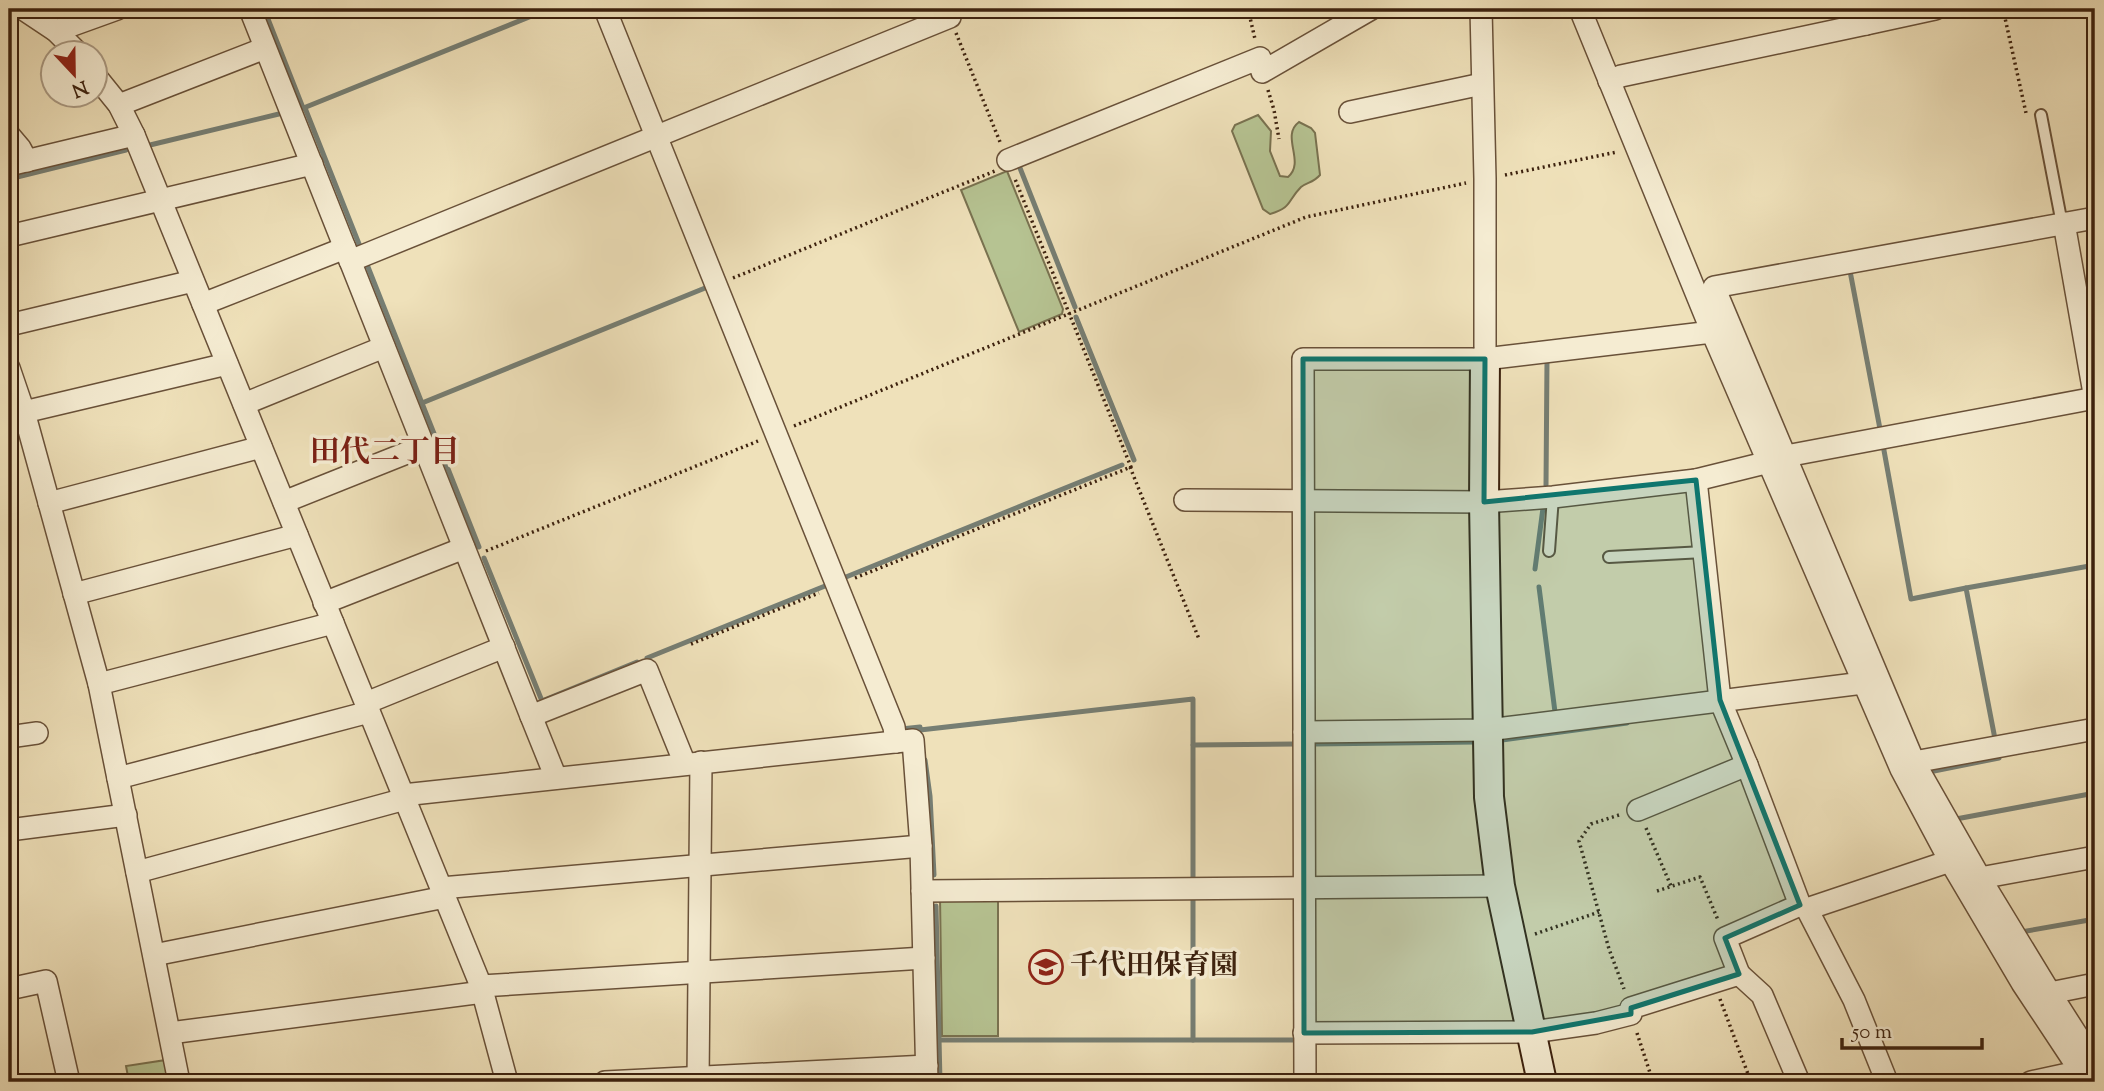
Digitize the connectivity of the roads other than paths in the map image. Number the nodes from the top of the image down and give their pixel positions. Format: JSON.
{"nodes":[{"id":1,"x":23,"y":9,"type":"edge"},
{"id":2,"x":117,"y":9,"type":"edge"},
{"id":3,"x":250,"y":9,"type":"edge"},
{"id":4,"x":605,"y":9,"type":"edge"},
{"id":5,"x":1371,"y":9,"type":"edge"},
{"id":6,"x":1480,"y":9,"type":"edge"},
{"id":7,"x":1580,"y":9,"type":"edge"},
{"id":8,"x":1935,"y":9,"type":"edge"},
{"id":9,"x":1864,"y":16,"type":"edge"},
{"id":10,"x":950,"y":17,"type":"road end"},
{"id":11,"x":56,"y":31,"type":"junction"},
{"id":12,"x":63,"y":38,"type":"edge"},
{"id":13,"x":265,"y":48,"type":"junction"},
{"id":14,"x":1613,"y":79,"type":"junction"},
{"id":15,"x":1482,"y":84,"type":"junction"},
{"id":16,"x":108,"y":91,"type":"edge"},
{"id":17,"x":120,"y":105,"type":"junction"},
{"id":18,"x":1350,"y":112,"type":"dead end"},
{"id":19,"x":2041,"y":115,"type":"road end"},
{"id":20,"x":9,"y":135,"type":"edge"},
{"id":21,"x":134,"y":135,"type":"junction"},
{"id":22,"x":657,"y":136,"type":"junction"},
{"id":23,"x":18,"y":163,"type":"edge"},
{"id":24,"x":1009,"y":163,"type":"road end"},
{"id":25,"x":312,"y":164,"type":"junction"},
{"id":26,"x":160,"y":200,"type":"junction"},
{"id":27,"x":2095,"y":218,"type":"edge"},
{"id":28,"x":2063,"y":224,"type":"junction"},
{"id":29,"x":9,"y":236,"type":"edge"},
{"id":30,"x":347,"y":254,"type":"junction"},
{"id":31,"x":193,"y":281,"type":"junction"},
{"id":32,"x":203,"y":304,"type":"junction"},
{"id":33,"x":9,"y":326,"type":"edge"},
{"id":34,"x":1721,"y":329,"type":"junction"},
{"id":35,"x":384,"y":347,"type":"junction"},
{"id":36,"x":1485,"y":359,"type":"junction"},
{"id":37,"x":227,"y":364,"type":"junction"},
{"id":38,"x":9,"y":368,"type":"edge"},
{"id":39,"x":2095,"y":399,"type":"edge"},
{"id":40,"x":244,"y":404,"type":"junction"},
{"id":41,"x":24,"y":412,"type":"junction"},
{"id":42,"x":424,"y":446,"type":"junction"},
{"id":43,"x":261,"y":447,"type":"junction"},
{"id":44,"x":1777,"y":459,"type":"junction"},
{"id":45,"x":1696,"y":480,"type":"junction"},
{"id":46,"x":1553,"y":497,"type":"junction"},
{"id":47,"x":1185,"y":500,"type":"dead end"},
{"id":48,"x":1303,"y":500,"type":"junction"},
{"id":49,"x":284,"y":502,"type":"junction"},
{"id":50,"x":1485,"y":502,"type":"junction"},
{"id":51,"x":49,"y":503,"type":"junction"},
{"id":52,"x":297,"y":535,"type":"junction"},
{"id":53,"x":1549,"y":551,"type":"dead end"},
{"id":54,"x":1704,"y":552,"type":"junction"},
{"id":55,"x":466,"y":553,"type":"junction"},
{"id":56,"x":1609,"y":557,"type":"dead end"},
{"id":57,"x":74,"y":594,"type":"junction"},
{"id":58,"x":324,"y":603,"type":"junction"},
{"id":59,"x":332,"y":623,"type":"junction"},
{"id":60,"x":504,"y":647,"type":"junction"},
{"id":61,"x":1871,"y":680,"type":"junction"},
{"id":62,"x":99,"y":684,"type":"junction"},
{"id":63,"x":1720,"y":700,"type":"junction"},
{"id":64,"x":368,"y":708,"type":"junction"},
{"id":65,"x":531,"y":716,"type":"junction"},
{"id":66,"x":2095,"y":729,"type":"edge"},
{"id":67,"x":1488,"y":730,"type":"junction"},
{"id":68,"x":1304,"y":732,"type":"junction"},
{"id":69,"x":37,"y":733,"type":"dead end"},
{"id":70,"x":9,"y":737,"type":"edge"},
{"id":71,"x":896,"y":742,"type":"junction"},
{"id":72,"x":1914,"y":762,"type":"junction"},
{"id":73,"x":693,"y":763,"type":"junction"},
{"id":74,"x":1747,"y":765,"type":"junction"},
{"id":75,"x":118,"y":778,"type":"junction"},
{"id":76,"x":556,"y":778,"type":"junction"},
{"id":77,"x":404,"y":797,"type":"junction"},
{"id":78,"x":1638,"y":810,"type":"road end"},
{"id":79,"x":126,"y":816,"type":"junction"},
{"id":80,"x":9,"y":830,"type":"edge"},
{"id":81,"x":921,"y":846,"type":"junction"},
{"id":82,"x":2095,"y":857,"type":"edge"},
{"id":83,"x":700,"y":865,"type":"junction"},
{"id":84,"x":1964,"y":868,"type":"junction"},
{"id":85,"x":137,"y":872,"type":"junction"},
{"id":86,"x":1500,"y":886,"type":"junction"},
{"id":87,"x":1304,"y":889,"type":"junction"},
{"id":88,"x":922,"y":891,"type":"junction"},
{"id":89,"x":443,"y":893,"type":"junction"},
{"id":90,"x":1803,"y":907,"type":"junction"},
{"id":91,"x":154,"y":955,"type":"junction"},
{"id":92,"x":924,"y":958,"type":"junction"},
{"id":93,"x":699,"y":972,"type":"junction"},
{"id":94,"x":1738,"y":974,"type":"junction"},
{"id":95,"x":2095,"y":984,"type":"edge"},
{"id":96,"x":9,"y":989,"type":"edge"},
{"id":97,"x":482,"y":989,"type":"junction"},
{"id":98,"x":2050,"y":993,"type":"junction"},
{"id":99,"x":1532,"y":1032,"type":"junction"},
{"id":100,"x":170,"y":1033,"type":"junction"},
{"id":101,"x":1304,"y":1033,"type":"junction"},
{"id":102,"x":2090,"y":1066,"type":"edge"},
{"id":103,"x":927,"y":1074,"type":"edge"},
{"id":104,"x":698,"y":1080,"type":"edge"},
{"id":105,"x":69,"y":1082,"type":"edge"},
{"id":106,"x":180,"y":1082,"type":"edge"},
{"id":107,"x":508,"y":1082,"type":"edge"},
{"id":108,"x":605,"y":1082,"type":"edge"},
{"id":109,"x":1305,"y":1082,"type":"edge"},
{"id":110,"x":1542,"y":1082,"type":"edge"},
{"id":111,"x":1799,"y":1082,"type":"edge"},
{"id":112,"x":1887,"y":1082,"type":"edge"},
{"id":113,"x":2031,"y":1082,"type":"edge"}],
"edges":[{"from":1,"to":11,"type":"street"},
{"from":2,"to":11,"type":"street"},
{"from":3,"to":13,"type":"street"},
{"from":4,"to":22,"type":"street"},
{"from":5,"to":24,"type":"street"},
{"from":6,"to":15,"type":"street"},
{"from":7,"to":14,"type":"street"},
{"from":8,"to":9,"type":"street"},
{"from":9,"to":14,"type":"street"},
{"from":10,"to":22,"type":"street"},
{"from":11,"to":12,"type":"street"},
{"from":13,"to":17,"type":"street"},
{"from":13,"to":25,"type":"street"},
{"from":14,"to":34,"type":"street"},
{"from":15,"to":18,"type":"street"},
{"from":15,"to":36,"type":"street"},
{"from":16,"to":17,"type":"street"},
{"from":17,"to":21,"type":"street"},
{"from":19,"to":28,"type":"lane"},
{"from":20,"to":23,"type":"street"},
{"from":21,"to":23,"type":"street"},
{"from":21,"to":26,"type":"street"},
{"from":22,"to":30,"type":"street"},
{"from":22,"to":71,"type":"street"},
{"from":25,"to":26,"type":"street"},
{"from":25,"to":30,"type":"street"},
{"from":26,"to":29,"type":"street"},
{"from":26,"to":31,"type":"street"},
{"from":27,"to":28,"type":"street"},
{"from":28,"to":34,"type":"street"},
{"from":28,"to":39,"type":"street"},
{"from":30,"to":32,"type":"street"},
{"from":30,"to":35,"type":"street"},
{"from":31,"to":32,"type":"street"},
{"from":31,"to":33,"type":"street"},
{"from":32,"to":37,"type":"street"},
{"from":34,"to":36,"type":"street"},
{"from":34,"to":44,"type":"street"},
{"from":35,"to":40,"type":"street"},
{"from":35,"to":42,"type":"street"},
{"from":36,"to":48,"type":"street"},
{"from":36,"to":50,"type":"street"},
{"from":37,"to":40,"type":"street"},
{"from":37,"to":41,"type":"street"},
{"from":38,"to":41,"type":"street"},
{"from":39,"to":44,"type":"street"},
{"from":40,"to":43,"type":"street"},
{"from":41,"to":51,"type":"street"},
{"from":42,"to":49,"type":"street"},
{"from":42,"to":55,"type":"street"},
{"from":43,"to":49,"type":"street"},
{"from":43,"to":51,"type":"street"},
{"from":44,"to":45,"type":"street"},
{"from":44,"to":61,"type":"street"},
{"from":45,"to":46,"type":"street"},
{"from":45,"to":54,"type":"street"},
{"from":46,"to":50,"type":"street"},
{"from":46,"to":53,"type":"lane"},
{"from":47,"to":48,"type":"street"},
{"from":48,"to":50,"type":"street"},
{"from":48,"to":68,"type":"street"},
{"from":49,"to":52,"type":"street"},
{"from":50,"to":67,"type":"street"},
{"from":51,"to":57,"type":"street"},
{"from":52,"to":57,"type":"street"},
{"from":52,"to":58,"type":"street"},
{"from":54,"to":56,"type":"lane"},
{"from":54,"to":63,"type":"street"},
{"from":55,"to":58,"type":"street"},
{"from":55,"to":60,"type":"street"},
{"from":57,"to":62,"type":"street"},
{"from":58,"to":59,"type":"street"},
{"from":59,"to":62,"type":"street"},
{"from":59,"to":64,"type":"street"},
{"from":60,"to":64,"type":"street"},
{"from":60,"to":65,"type":"street"},
{"from":61,"to":63,"type":"street"},
{"from":61,"to":72,"type":"street"},
{"from":61,"to":84,"type":"street"},
{"from":62,"to":75,"type":"street"},
{"from":63,"to":67,"type":"street"},
{"from":63,"to":74,"type":"street"},
{"from":64,"to":75,"type":"street"},
{"from":64,"to":77,"type":"street"},
{"from":65,"to":73,"type":"street"},
{"from":65,"to":76,"type":"street"},
{"from":66,"to":72,"type":"street"},
{"from":67,"to":68,"type":"street"},
{"from":67,"to":86,"type":"street"},
{"from":68,"to":87,"type":"street"},
{"from":69,"to":70,"type":"street"},
{"from":71,"to":73,"type":"street"},
{"from":71,"to":81,"type":"street"},
{"from":72,"to":84,"type":"street"},
{"from":73,"to":76,"type":"street"},
{"from":73,"to":83,"type":"street"},
{"from":74,"to":78,"type":"street"},
{"from":74,"to":90,"type":"street"},
{"from":75,"to":79,"type":"street"},
{"from":76,"to":77,"type":"street"},
{"from":77,"to":85,"type":"street"},
{"from":77,"to":89,"type":"street"},
{"from":79,"to":80,"type":"street"},
{"from":79,"to":85,"type":"street"},
{"from":81,"to":83,"type":"street"},
{"from":81,"to":88,"type":"street"},
{"from":82,"to":84,"type":"street"},
{"from":83,"to":89,"type":"street"},
{"from":83,"to":93,"type":"street"},
{"from":84,"to":90,"type":"street"},
{"from":84,"to":98,"type":"street"},
{"from":84,"to":102,"type":"street"},
{"from":85,"to":91,"type":"street"},
{"from":86,"to":87,"type":"street"},
{"from":86,"to":99,"type":"street"},
{"from":87,"to":88,"type":"street"},
{"from":87,"to":101,"type":"street"},
{"from":88,"to":92,"type":"street"},
{"from":89,"to":91,"type":"street"},
{"from":89,"to":97,"type":"street"},
{"from":90,"to":94,"type":"street"},
{"from":90,"to":112,"type":"street"},
{"from":91,"to":100,"type":"street"},
{"from":92,"to":93,"type":"street"},
{"from":92,"to":103,"type":"street"},
{"from":93,"to":97,"type":"street"},
{"from":93,"to":104,"type":"street"},
{"from":94,"to":99,"type":"street"},
{"from":94,"to":111,"type":"street"},
{"from":95,"to":98,"type":"street"},
{"from":96,"to":105,"type":"street"},
{"from":97,"to":100,"type":"street"},
{"from":97,"to":107,"type":"street"},
{"from":98,"to":102,"type":"street"},
{"from":99,"to":101,"type":"street"},
{"from":99,"to":110,"type":"street"},
{"from":100,"to":106,"type":"street"},
{"from":101,"to":109,"type":"street"},
{"from":102,"to":113,"type":"street"},
{"from":103,"to":104,"type":"street"},
{"from":104,"to":108,"type":"street"}]}
